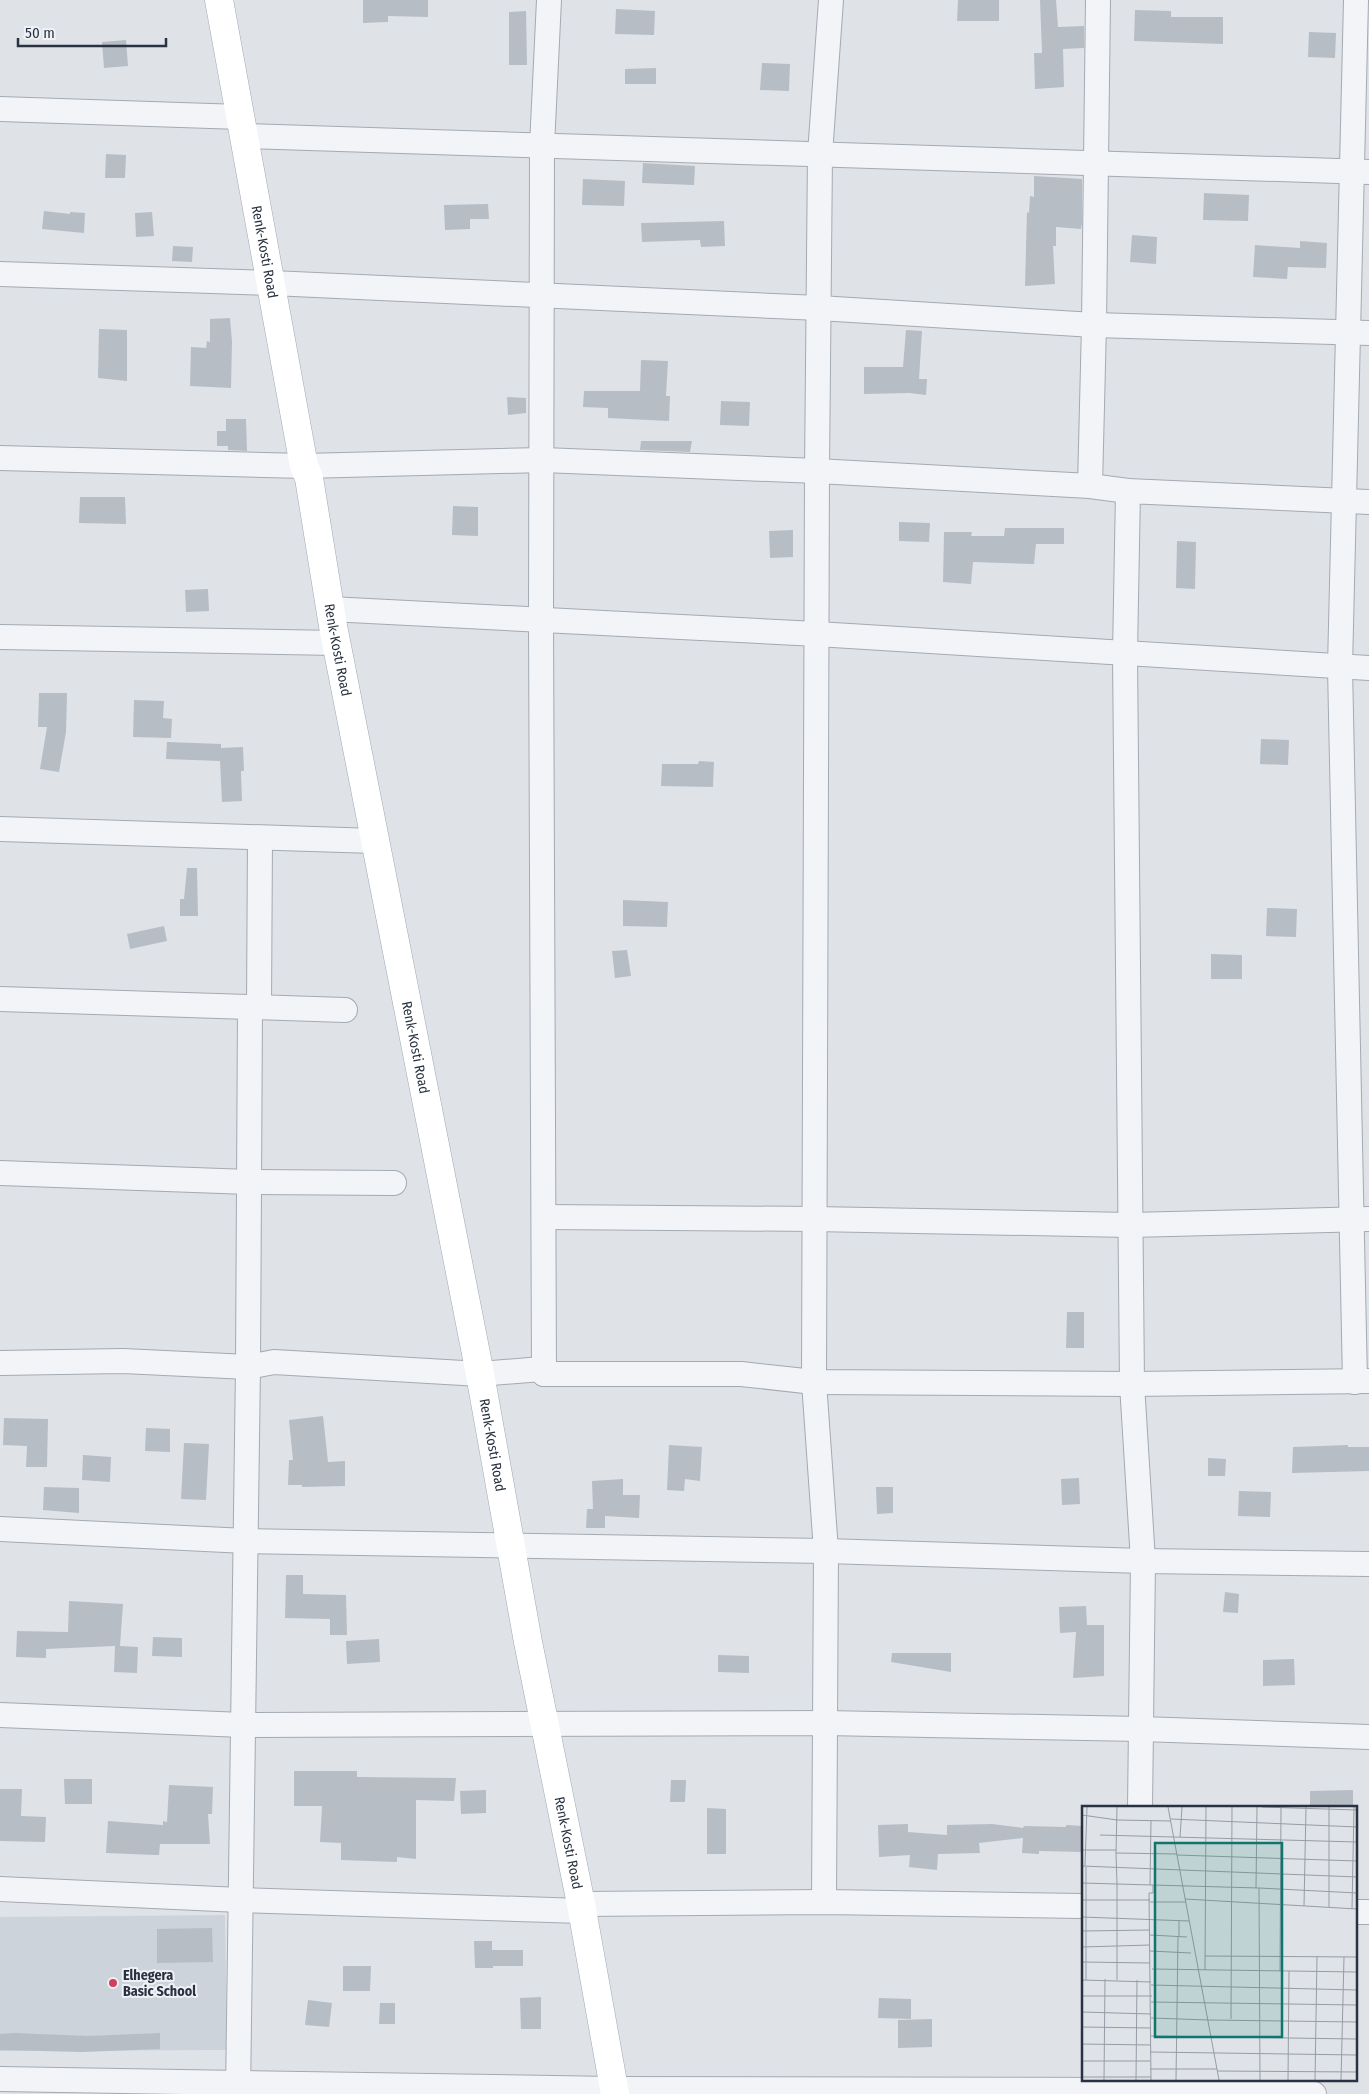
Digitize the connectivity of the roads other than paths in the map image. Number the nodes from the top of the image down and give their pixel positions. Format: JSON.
{"nodes":[{"id":1,"x":219,"y":0,"type":"edge"},
{"id":2,"x":549,"y":0,"type":"edge"},
{"id":3,"x":831,"y":0,"type":"edge"},
{"id":4,"x":1098,"y":0,"type":"edge"},
{"id":5,"x":1356,"y":0,"type":"edge"},
{"id":6,"x":0,"y":110,"type":"edge"},
{"id":7,"x":243,"y":126,"type":"junction"},
{"id":8,"x":542,"y":146,"type":"junction"},
{"id":9,"x":820,"y":154,"type":"junction"},
{"id":10,"x":1096,"y":164,"type":"junction"},
{"id":11,"x":1360,"y":171,"type":"edge"},
{"id":12,"x":0,"y":274,"type":"edge"},
{"id":13,"x":272,"y":284,"type":"junction"},
{"id":14,"x":542,"y":296,"type":"junction"},
{"id":15,"x":819,"y":308,"type":"junction"},
{"id":16,"x":1094,"y":325,"type":"junction"},
{"id":17,"x":1358,"y":332,"type":"edge"},
{"id":18,"x":0,"y":458,"type":"edge"},
{"id":19,"x":543,"y":460,"type":"junction"},
{"id":20,"x":304,"y":466,"type":"junction"},
{"id":21,"x":817,"y":471,"type":"junction"},
{"id":22,"x":1090,"y":486,"type":"junction"},
{"id":23,"x":1128,"y":491,"type":"junction"},
{"id":24,"x":1343,"y":501,"type":"junction"},
{"id":25,"x":1369,"y":502,"type":"edge"},
{"id":26,"x":330,"y":609,"type":"junction"},
{"id":27,"x":542,"y":620,"type":"junction"},
{"id":28,"x":817,"y":634,"type":"junction"},
{"id":29,"x":0,"y":637,"type":"edge"},
{"id":30,"x":336,"y":643,"type":"junction"},
{"id":31,"x":1126,"y":654,"type":"junction"},
{"id":32,"x":1340,"y":667,"type":"junction"},
{"id":33,"x":1369,"y":668,"type":"edge"},
{"id":34,"x":0,"y":829,"type":"edge"},
{"id":35,"x":260,"y":838,"type":"junction"},
{"id":36,"x":375,"y":842,"type":"junction"},
{"id":37,"x":0,"y":999,"type":"edge"},
{"id":38,"x":255,"y":1007,"type":"junction"},
{"id":39,"x":345,"y":1010,"type":"dead end"},
{"id":40,"x":0,"y":1173,"type":"edge"},
{"id":41,"x":249,"y":1182,"type":"junction"},
{"id":42,"x":394,"y":1183,"type":"dead end"},
{"id":43,"x":544,"y":1217,"type":"junction"},
{"id":44,"x":814,"y":1219,"type":"junction"},
{"id":45,"x":1360,"y":1219,"type":"edge"},
{"id":46,"x":1130,"y":1224,"type":"junction"},
{"id":47,"x":0,"y":1364,"type":"edge"},
{"id":48,"x":248,"y":1367,"type":"junction"},
{"id":49,"x":480,"y":1374,"type":"junction"},
{"id":50,"x":544,"y":1374,"type":"junction"},
{"id":51,"x":1362,"y":1381,"type":"edge"},
{"id":52,"x":814,"y":1382,"type":"junction"},
{"id":53,"x":1132,"y":1384,"type":"junction"},
{"id":54,"x":0,"y":1529,"type":"edge"},
{"id":55,"x":246,"y":1541,"type":"junction"},
{"id":56,"x":512,"y":1546,"type":"junction"},
{"id":57,"x":826,"y":1551,"type":"junction"},
{"id":58,"x":1143,"y":1562,"type":"junction"},
{"id":59,"x":1369,"y":1564,"type":"edge"},
{"id":60,"x":0,"y":1715,"type":"edge"},
{"id":61,"x":825,"y":1723,"type":"junction"},
{"id":62,"x":243,"y":1725,"type":"junction"},
{"id":63,"x":545,"y":1725,"type":"junction"},
{"id":64,"x":1141,"y":1729,"type":"junction"},
{"id":65,"x":1369,"y":1737,"type":"edge"},
{"id":66,"x":1140,"y":1806,"type":"edge"},
{"id":67,"x":0,"y":1889,"type":"edge"},
{"id":68,"x":240,"y":1900,"type":"junction"},
{"id":69,"x":824,"y":1902,"type":"junction"},
{"id":70,"x":1082,"y":1906,"type":"edge"},
{"id":71,"x":582,"y":1907,"type":"junction"},
{"id":72,"x":1356,"y":1912,"type":"edge"},
{"id":73,"x":1369,"y":1912,"type":"edge"},
{"id":74,"x":0,"y":2079,"type":"edge"},
{"id":75,"x":1138,"y":2088,"type":"edge"},
{"id":76,"x":238,"y":2089,"type":"edge"},
{"id":77,"x":615,"y":2091,"type":"edge"},
{"id":78,"x":1314,"y":2094,"type":"edge"}],
"edges":[{"from":1,"to":7,"type":"main road","name":"Renk-Kosti Road"},
{"from":2,"to":8,"type":"street"},
{"from":3,"to":9,"type":"street"},
{"from":4,"to":10,"type":"street"},
{"from":5,"to":11,"type":"street"},
{"from":6,"to":7,"type":"street"},
{"from":7,"to":8,"type":"street"},
{"from":7,"to":13,"type":"main road","name":"Renk-Kosti Road"},
{"from":8,"to":9,"type":"street"},
{"from":8,"to":14,"type":"street"},
{"from":9,"to":10,"type":"street"},
{"from":9,"to":15,"type":"street"},
{"from":10,"to":11,"type":"street"},
{"from":10,"to":16,"type":"street"},
{"from":11,"to":17,"type":"street"},
{"from":12,"to":13,"type":"street"},
{"from":13,"to":14,"type":"street"},
{"from":13,"to":20,"type":"main road","name":"Renk-Kosti Road"},
{"from":14,"to":15,"type":"street"},
{"from":14,"to":19,"type":"street"},
{"from":15,"to":16,"type":"street"},
{"from":15,"to":21,"type":"street"},
{"from":16,"to":17,"type":"street"},
{"from":16,"to":22,"type":"street"},
{"from":17,"to":24,"type":"street"},
{"from":18,"to":20,"type":"street"},
{"from":19,"to":20,"type":"street"},
{"from":19,"to":21,"type":"street"},
{"from":19,"to":27,"type":"street"},
{"from":20,"to":26,"type":"main road","name":"Renk-Kosti Road"},
{"from":21,"to":22,"type":"street"},
{"from":21,"to":28,"type":"street"},
{"from":22,"to":23,"type":"street"},
{"from":23,"to":24,"type":"street"},
{"from":23,"to":31,"type":"street"},
{"from":24,"to":25,"type":"street"},
{"from":24,"to":32,"type":"street"},
{"from":26,"to":27,"type":"street"},
{"from":26,"to":30,"type":"main road","name":"Renk-Kosti Road"},
{"from":27,"to":28,"type":"street"},
{"from":27,"to":43,"type":"street"},
{"from":28,"to":31,"type":"street"},
{"from":28,"to":44,"type":"street"},
{"from":29,"to":30,"type":"street"},
{"from":30,"to":36,"type":"main road","name":"Renk-Kosti Road"},
{"from":31,"to":32,"type":"street"},
{"from":31,"to":46,"type":"street"},
{"from":32,"to":33,"type":"street"},
{"from":32,"to":45,"type":"street"},
{"from":34,"to":35,"type":"street"},
{"from":35,"to":36,"type":"street"},
{"from":35,"to":38,"type":"street"},
{"from":36,"to":49,"type":"main road","name":"Renk-Kosti Road"},
{"from":37,"to":38,"type":"street"},
{"from":38,"to":39,"type":"street"},
{"from":38,"to":41,"type":"street"},
{"from":40,"to":41,"type":"street"},
{"from":41,"to":42,"type":"street"},
{"from":41,"to":48,"type":"street"},
{"from":43,"to":44,"type":"street"},
{"from":43,"to":50,"type":"street"},
{"from":44,"to":46,"type":"street"},
{"from":44,"to":52,"type":"street"},
{"from":45,"to":46,"type":"street"},
{"from":45,"to":51,"type":"street"},
{"from":46,"to":53,"type":"street"},
{"from":47,"to":48,"type":"street"},
{"from":48,"to":49,"type":"street"},
{"from":48,"to":55,"type":"street"},
{"from":49,"to":50,"type":"street"},
{"from":49,"to":56,"type":"main road","name":"Renk-Kosti Road"},
{"from":50,"to":52,"type":"street"},
{"from":51,"to":53,"type":"street"},
{"from":52,"to":53,"type":"street"},
{"from":52,"to":57,"type":"street"},
{"from":53,"to":58,"type":"street"},
{"from":54,"to":55,"type":"street"},
{"from":55,"to":56,"type":"street"},
{"from":55,"to":62,"type":"street"},
{"from":56,"to":57,"type":"street"},
{"from":56,"to":63,"type":"main road","name":"Renk-Kosti Road"},
{"from":57,"to":58,"type":"street"},
{"from":57,"to":61,"type":"street"},
{"from":58,"to":59,"type":"street"},
{"from":58,"to":64,"type":"street"},
{"from":60,"to":62,"type":"street"},
{"from":61,"to":63,"type":"street"},
{"from":61,"to":64,"type":"street"},
{"from":61,"to":69,"type":"street"},
{"from":62,"to":63,"type":"street"},
{"from":62,"to":68,"type":"street"},
{"from":63,"to":71,"type":"main road","name":"Renk-Kosti Road"},
{"from":64,"to":65,"type":"street"},
{"from":64,"to":66,"type":"street"},
{"from":67,"to":68,"type":"street"},
{"from":68,"to":71,"type":"street"},
{"from":68,"to":76,"type":"street"},
{"from":69,"to":70,"type":"street"},
{"from":69,"to":71,"type":"street"},
{"from":71,"to":77,"type":"main road","name":"Renk-Kosti Road"},
{"from":72,"to":73,"type":"street"},
{"from":74,"to":76,"type":"street"},
{"from":75,"to":77,"type":"street"},
{"from":75,"to":78,"type":"street"},
{"from":76,"to":77,"type":"street"}]}
